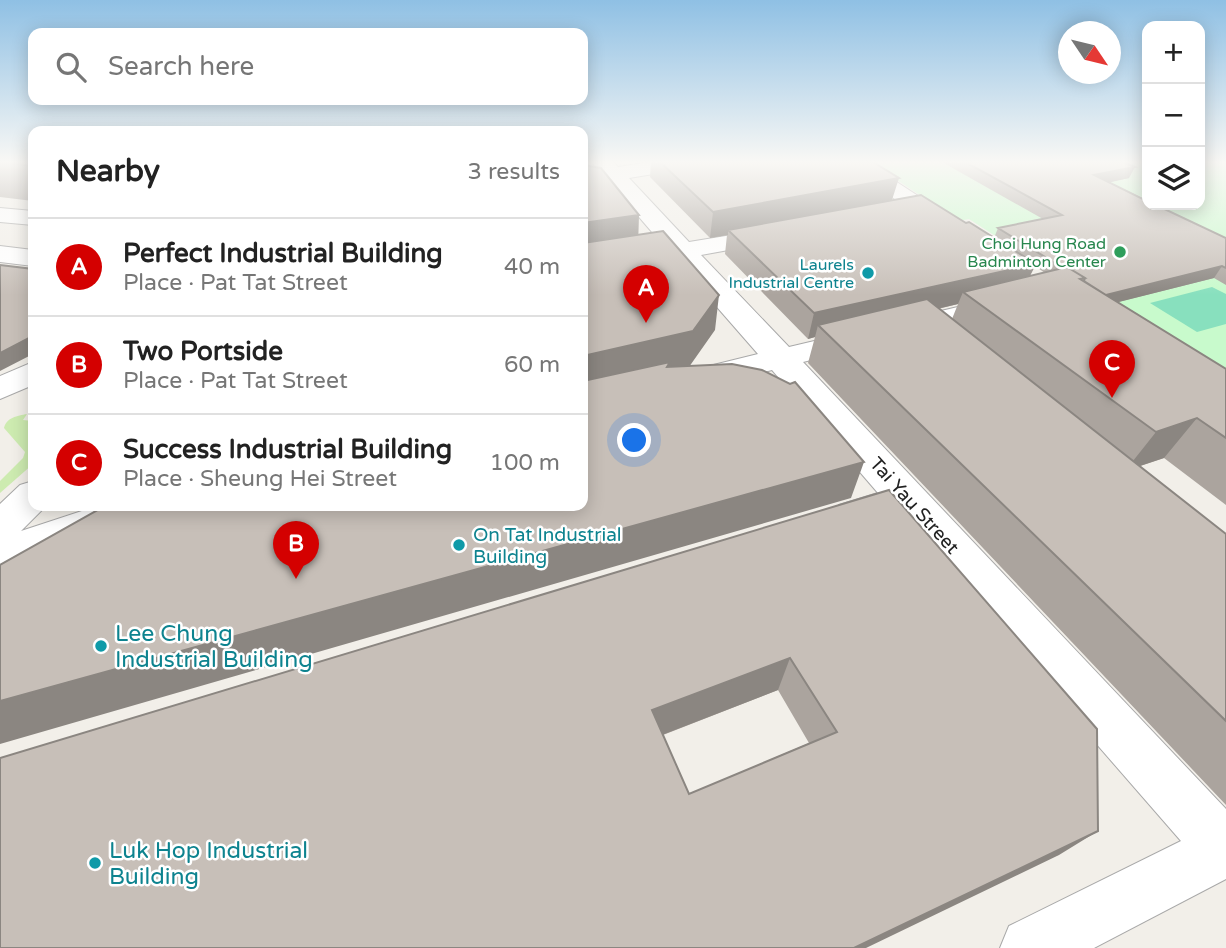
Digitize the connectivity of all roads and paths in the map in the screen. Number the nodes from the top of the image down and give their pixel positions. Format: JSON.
{"nodes":[{"id":1,"x":636,"y":206,"type":"edge"},
{"id":2,"x":921,"y":207,"type":"joint"},
{"id":3,"x":0,"y":215,"type":"edge"},
{"id":4,"x":881,"y":215,"type":"edge"},
{"id":5,"x":28,"y":218,"type":"edge"},
{"id":6,"x":802,"y":230,"type":"edge"},
{"id":7,"x":965,"y":236,"type":"edge"},
{"id":8,"x":683,"y":250,"type":"junction"},
{"id":9,"x":0,"y":254,"type":"edge"},
{"id":10,"x":28,"y":257,"type":"edge"},
{"id":11,"x":588,"y":266,"type":"edge"},
{"id":12,"x":1023,"y":300,"type":"edge"},
{"id":13,"x":918,"y":325,"type":"junction"},
{"id":14,"x":950,"y":351,"type":"edge"},
{"id":15,"x":782,"y":358,"type":"junction"},
{"id":16,"x":28,"y":375,"type":"edge"},
{"id":17,"x":672,"y":384,"type":"edge"},
{"id":18,"x":0,"y":389,"type":"edge"},
{"id":19,"x":909,"y":498,"type":"junction"},
{"id":20,"x":28,"y":500,"type":"edge"},
{"id":21,"x":130,"y":511,"type":"edge"},
{"id":22,"x":0,"y":528,"type":"edge"},
{"id":23,"x":810,"y":528,"type":"edge"},
{"id":24,"x":0,"y":555,"type":"edge"},
{"id":25,"x":1226,"y":849,"type":"edge"},
{"id":26,"x":1031,"y":948,"type":"edge"}],
"edges":[{"from":1,"to":8,"type":"street","name":"Tai Yau Street"},
{"from":2,"to":4,"type":"street"},
{"from":2,"to":7,"type":"street"},
{"from":3,"to":5,"type":"street"},
{"from":6,"to":8,"type":"street"},
{"from":8,"to":11,"type":"street"},
{"from":8,"to":15,"type":"street","name":"Tai Yau Street"},
{"from":9,"to":10,"type":"street"},
{"from":12,"to":13,"type":"lane"},
{"from":13,"to":14,"type":"street"},
{"from":13,"to":15,"type":"lane"},
{"from":15,"to":17,"type":"street"},
{"from":15,"to":19,"type":"street","name":"Tai Yau Street"},
{"from":16,"to":18,"type":"street"},
{"from":19,"to":23,"type":"street"},
{"from":19,"to":25,"type":"street","name":"Tai Yau Street"},
{"from":20,"to":22,"type":"street"},
{"from":21,"to":24,"type":"street"},
{"from":25,"to":26,"type":"street"}]}
